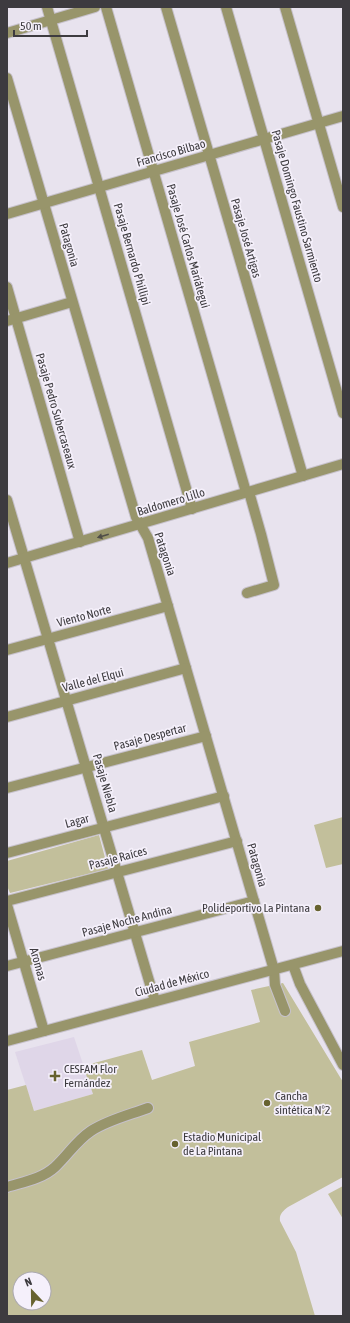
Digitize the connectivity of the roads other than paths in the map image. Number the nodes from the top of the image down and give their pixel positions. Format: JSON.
{"nodes":[{"id":1,"x":47,"y":7,"type":"edge"},
{"id":2,"x":96,"y":7,"type":"edge"},
{"id":3,"x":106,"y":7,"type":"edge"},
{"id":4,"x":166,"y":7,"type":"edge"},
{"id":5,"x":226,"y":7,"type":"edge"},
{"id":6,"x":285,"y":7,"type":"edge"},
{"id":7,"x":51,"y":20,"type":"junction"},
{"id":8,"x":7,"y":33,"type":"edge"},
{"id":9,"x":7,"y":78,"type":"edge"},
{"id":10,"x":343,"y":116,"type":"edge"},
{"id":11,"x":319,"y":123,"type":"junction"},
{"id":12,"x":264,"y":139,"type":"junction"},
{"id":13,"x":208,"y":156,"type":"junction"},
{"id":14,"x":153,"y":172,"type":"junction"},
{"id":15,"x":99,"y":187,"type":"junction"},
{"id":16,"x":44,"y":203,"type":"junction"},
{"id":17,"x":343,"y":207,"type":"edge"},
{"id":18,"x":7,"y":214,"type":"edge"},
{"id":19,"x":7,"y":287,"type":"edge"},
{"id":20,"x":72,"y":302,"type":"junction"},
{"id":21,"x":12,"y":320,"type":"edge"},
{"id":22,"x":343,"y":413,"type":"edge"},
{"id":23,"x":343,"y":464,"type":"edge"},
{"id":24,"x":303,"y":476,"type":"junction"},
{"id":25,"x":247,"y":492,"type":"junction"},
{"id":26,"x":7,"y":500,"type":"edge"},
{"id":27,"x":192,"y":509,"type":"junction"},
{"id":28,"x":140,"y":525,"type":"junction"},
{"id":29,"x":80,"y":542,"type":"junction"},
{"id":30,"x":24,"y":558,"type":"junction"},
{"id":31,"x":7,"y":563,"type":"edge"},
{"id":32,"x":247,"y":593,"type":"dead end"},
{"id":33,"x":168,"y":606,"type":"junction"},
{"id":34,"x":49,"y":639,"type":"junction"},
{"id":35,"x":7,"y":650,"type":"edge"},
{"id":36,"x":186,"y":668,"type":"junction"},
{"id":37,"x":67,"y":701,"type":"junction"},
{"id":38,"x":7,"y":717,"type":"edge"},
{"id":39,"x":206,"y":736,"type":"junction"},
{"id":40,"x":86,"y":767,"type":"junction"},
{"id":41,"x":7,"y":788,"type":"edge"},
{"id":42,"x":224,"y":796,"type":"junction"},
{"id":43,"x":104,"y":828,"type":"junction"},
{"id":44,"x":236,"y":841,"type":"junction"},
{"id":45,"x":7,"y":853,"type":"edge"},
{"id":46,"x":117,"y":872,"type":"junction"},
{"id":47,"x":7,"y":901,"type":"edge"},
{"id":48,"x":254,"y":901,"type":"junction"},
{"id":49,"x":7,"y":905,"type":"edge"},
{"id":50,"x":135,"y":932,"type":"junction"},
{"id":51,"x":343,"y":951,"type":"edge"},
{"id":52,"x":24,"y":962,"type":"junction"},
{"id":53,"x":293,"y":965,"type":"junction"},
{"id":54,"x":7,"y":966,"type":"edge"},
{"id":55,"x":274,"y":970,"type":"junction"},
{"id":56,"x":155,"y":1001,"type":"junction"},
{"id":57,"x":285,"y":1011,"type":"dead end"},
{"id":58,"x":44,"y":1031,"type":"junction"},
{"id":59,"x":7,"y":1041,"type":"edge"},
{"id":60,"x":343,"y":1065,"type":"edge"},
{"id":61,"x":148,"y":1108,"type":"dead end"},
{"id":62,"x":7,"y":1187,"type":"edge"}],
"edges":[{"from":1,"to":7,"type":"street","name":"Pasaje Bernardo Phillipi"},
{"from":2,"to":7,"type":"street"},
{"from":3,"to":14,"type":"street","name":"Pasaje José Carlos Mariátegui"},
{"from":4,"to":13,"type":"street","name":"Pasaje José Artigas"},
{"from":5,"to":12,"type":"street","name":"Pasaje Domingo Faustino Sarmiento"},
{"from":6,"to":11,"type":"street"},
{"from":7,"to":8,"type":"street"},
{"from":7,"to":15,"type":"street","name":"Pasaje Bernardo Phillipi"},
{"from":9,"to":16,"type":"street","name":"Patagonia"},
{"from":10,"to":11,"type":"street","name":"Francisco Bilbao"},
{"from":11,"to":12,"type":"street","name":"Francisco Bilbao"},
{"from":11,"to":17,"type":"street"},
{"from":12,"to":13,"type":"street","name":"Francisco Bilbao"},
{"from":12,"to":22,"type":"street","name":"Pasaje Domingo Faustino Sarmiento"},
{"from":13,"to":14,"type":"street","name":"Francisco Bilbao"},
{"from":13,"to":24,"type":"street","name":"Pasaje José Artigas"},
{"from":14,"to":15,"type":"street","name":"Francisco Bilbao"},
{"from":14,"to":25,"type":"street","name":"Pasaje José Carlos Mariátegui"},
{"from":15,"to":16,"type":"street","name":"Francisco Bilbao"},
{"from":15,"to":27,"type":"street","name":"Pasaje Bernardo Phillipi"},
{"from":16,"to":18,"type":"street","name":"Francisco Bilbao"},
{"from":16,"to":20,"type":"street","name":"Patagonia"},
{"from":19,"to":21,"type":"street","name":"Pasaje Pedro Subercaseaux"},
{"from":20,"to":21,"type":"street"},
{"from":20,"to":28,"type":"street","name":"Patagonia"},
{"from":21,"to":29,"type":"street","name":"Pasaje Pedro Subercaseaux"},
{"from":23,"to":24,"type":"street","name":"Baldomero Lillo"},
{"from":24,"to":25,"type":"street","name":"Baldomero Lillo"},
{"from":25,"to":27,"type":"street","name":"Baldomero Lillo"},
{"from":25,"to":32,"type":"street","name":"Pasaje José Carlos Mariátegui"},
{"from":26,"to":30,"type":"street","name":"Pasaje Niebla"},
{"from":27,"to":28,"type":"street","name":"Baldomero Lillo"},
{"from":28,"to":29,"type":"street","name":"Baldomero Lillo","one_way":true},
{"from":28,"to":33,"type":"street","name":"Patagonia"},
{"from":29,"to":30,"type":"street","name":"Baldomero Lillo"},
{"from":30,"to":31,"type":"street","name":"Baldomero Lillo"},
{"from":30,"to":34,"type":"street","name":"Pasaje Niebla"},
{"from":33,"to":34,"type":"street","name":"Viento Norte"},
{"from":33,"to":36,"type":"street","name":"Patagonia"},
{"from":34,"to":35,"type":"street","name":"Viento Norte"},
{"from":34,"to":37,"type":"street","name":"Pasaje Niebla"},
{"from":36,"to":37,"type":"street","name":"Valle del Elqui"},
{"from":36,"to":39,"type":"street","name":"Patagonia"},
{"from":37,"to":38,"type":"street","name":"Valle del Elqui"},
{"from":37,"to":40,"type":"street","name":"Pasaje Niebla"},
{"from":39,"to":40,"type":"street","name":"Pasaje Despertar"},
{"from":39,"to":42,"type":"street","name":"Patagonia"},
{"from":40,"to":41,"type":"street","name":"Pasaje Despertar"},
{"from":40,"to":43,"type":"street","name":"Pasaje Niebla"},
{"from":42,"to":43,"type":"street","name":"Lagar"},
{"from":42,"to":44,"type":"street","name":"Patagonia"},
{"from":43,"to":45,"type":"street","name":"Lagar"},
{"from":43,"to":46,"type":"street","name":"Pasaje Niebla"},
{"from":44,"to":46,"type":"street","name":"Pasaje Raíces"},
{"from":44,"to":48,"type":"street","name":"Patagonia"},
{"from":46,"to":47,"type":"street","name":"Pasaje Raíces"},
{"from":46,"to":50,"type":"street","name":"Pasaje Niebla"},
{"from":48,"to":50,"type":"street","name":"Pasaje Noche Andina"},
{"from":48,"to":55,"type":"street","name":"Patagonia"},
{"from":49,"to":52,"type":"street","name":"Aromas"},
{"from":50,"to":52,"type":"street","name":"Pasaje Noche Andina"},
{"from":50,"to":56,"type":"street","name":"Pasaje Niebla"},
{"from":51,"to":53,"type":"street","name":"Ciudad de México"},
{"from":52,"to":54,"type":"street","name":"Pasaje Noche Andina"},
{"from":52,"to":58,"type":"street","name":"Aromas"},
{"from":53,"to":55,"type":"street","name":"Ciudad de México"},
{"from":53,"to":60,"type":"street"},
{"from":55,"to":56,"type":"street","name":"Ciudad de México"},
{"from":55,"to":57,"type":"street","name":"Patagonia"},
{"from":56,"to":58,"type":"street","name":"Ciudad de México"},
{"from":58,"to":59,"type":"street","name":"Ciudad de México"},
{"from":61,"to":62,"type":"street"}]}
